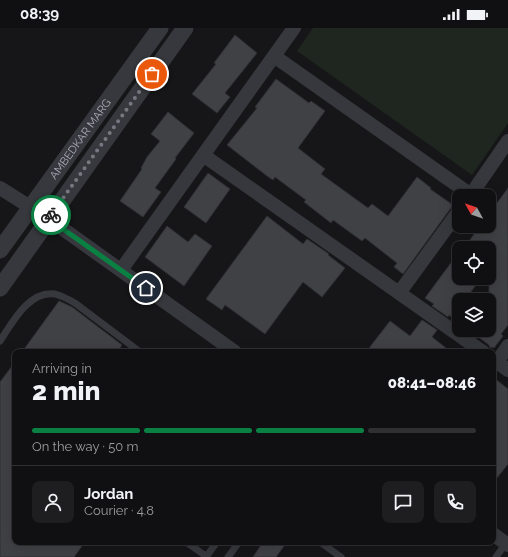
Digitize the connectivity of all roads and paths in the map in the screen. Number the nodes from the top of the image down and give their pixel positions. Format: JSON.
{"nodes":[{"id":1,"x":160,"y":28,"type":"edge"},
{"id":2,"x":185,"y":28,"type":"edge"},
{"id":3,"x":294,"y":28,"type":"edge"},
{"id":4,"x":274,"y":56,"type":"junction"},
{"id":5,"x":508,"y":141,"type":"edge"},
{"id":6,"x":203,"y":154,"type":"junction"},
{"id":7,"x":0,"y":188,"type":"edge"},
{"id":8,"x":462,"y":189,"type":"edge"},
{"id":9,"x":475,"y":189,"type":"edge"},
{"id":10,"x":31,"y":207,"type":"junction"},
{"id":11,"x":49,"y":219,"type":"junction"},
{"id":12,"x":452,"y":221,"type":"edge"},
{"id":13,"x":0,"y":250,"type":"edge"},
{"id":14,"x":121,"y":270,"type":"junction"},
{"id":15,"x":0,"y":288,"type":"edge"},
{"id":16,"x":399,"y":293,"type":"junction"},
{"id":17,"x":0,"y":341,"type":"edge"},
{"id":18,"x":508,"y":346,"type":"edge"},
{"id":19,"x":136,"y":349,"type":"edge"},
{"id":20,"x":231,"y":349,"type":"edge"},
{"id":21,"x":479,"y":349,"type":"edge"},
{"id":22,"x":499,"y":363,"type":"edge"},
{"id":23,"x":496,"y":536,"type":"edge"},
{"id":24,"x":507,"y":543,"type":"edge"},
{"id":25,"x":190,"y":545,"type":"edge"},
{"id":26,"x":215,"y":545,"type":"edge"},
{"id":27,"x":237,"y":545,"type":"edge"},
{"id":28,"x":324,"y":545,"type":"edge"},
{"id":29,"x":206,"y":556,"type":"edge"},
{"id":30,"x":228,"y":557,"type":"edge"},
{"id":31,"x":341,"y":557,"type":"edge"},
{"id":32,"x":496,"y":557,"type":"edge"}],
"edges":[{"from":1,"to":10,"type":"street","name":"AMBEDKAR MARG"},
{"from":2,"to":11,"type":"street","name":"AMBEDKAR MARG"},
{"from":3,"to":4,"type":"street"},
{"from":4,"to":6,"type":"street"},
{"from":4,"to":8,"type":"street"},
{"from":5,"to":9,"type":"street"},
{"from":6,"to":14,"type":"street"},
{"from":6,"to":16,"type":"street"},
{"from":7,"to":10,"type":"street"},
{"from":10,"to":11,"type":"street"},
{"from":10,"to":13,"type":"street","name":"AMBEDKAR MARG"},
{"from":11,"to":14,"type":"street"},
{"from":11,"to":15,"type":"street","name":"AMBEDKAR MARG"},
{"from":12,"to":16,"type":"street"},
{"from":14,"to":20,"type":"street"},
{"from":16,"to":21,"type":"street"},
{"from":17,"to":19,"type":"lane"},
{"from":18,"to":22,"type":"street"},
{"from":23,"to":24,"type":"street"},
{"from":24,"to":32,"type":"lane"},
{"from":25,"to":29,"type":"lane"},
{"from":26,"to":29,"type":"lane"},
{"from":27,"to":30,"type":"lane"},
{"from":28,"to":31,"type":"lane"}]}
